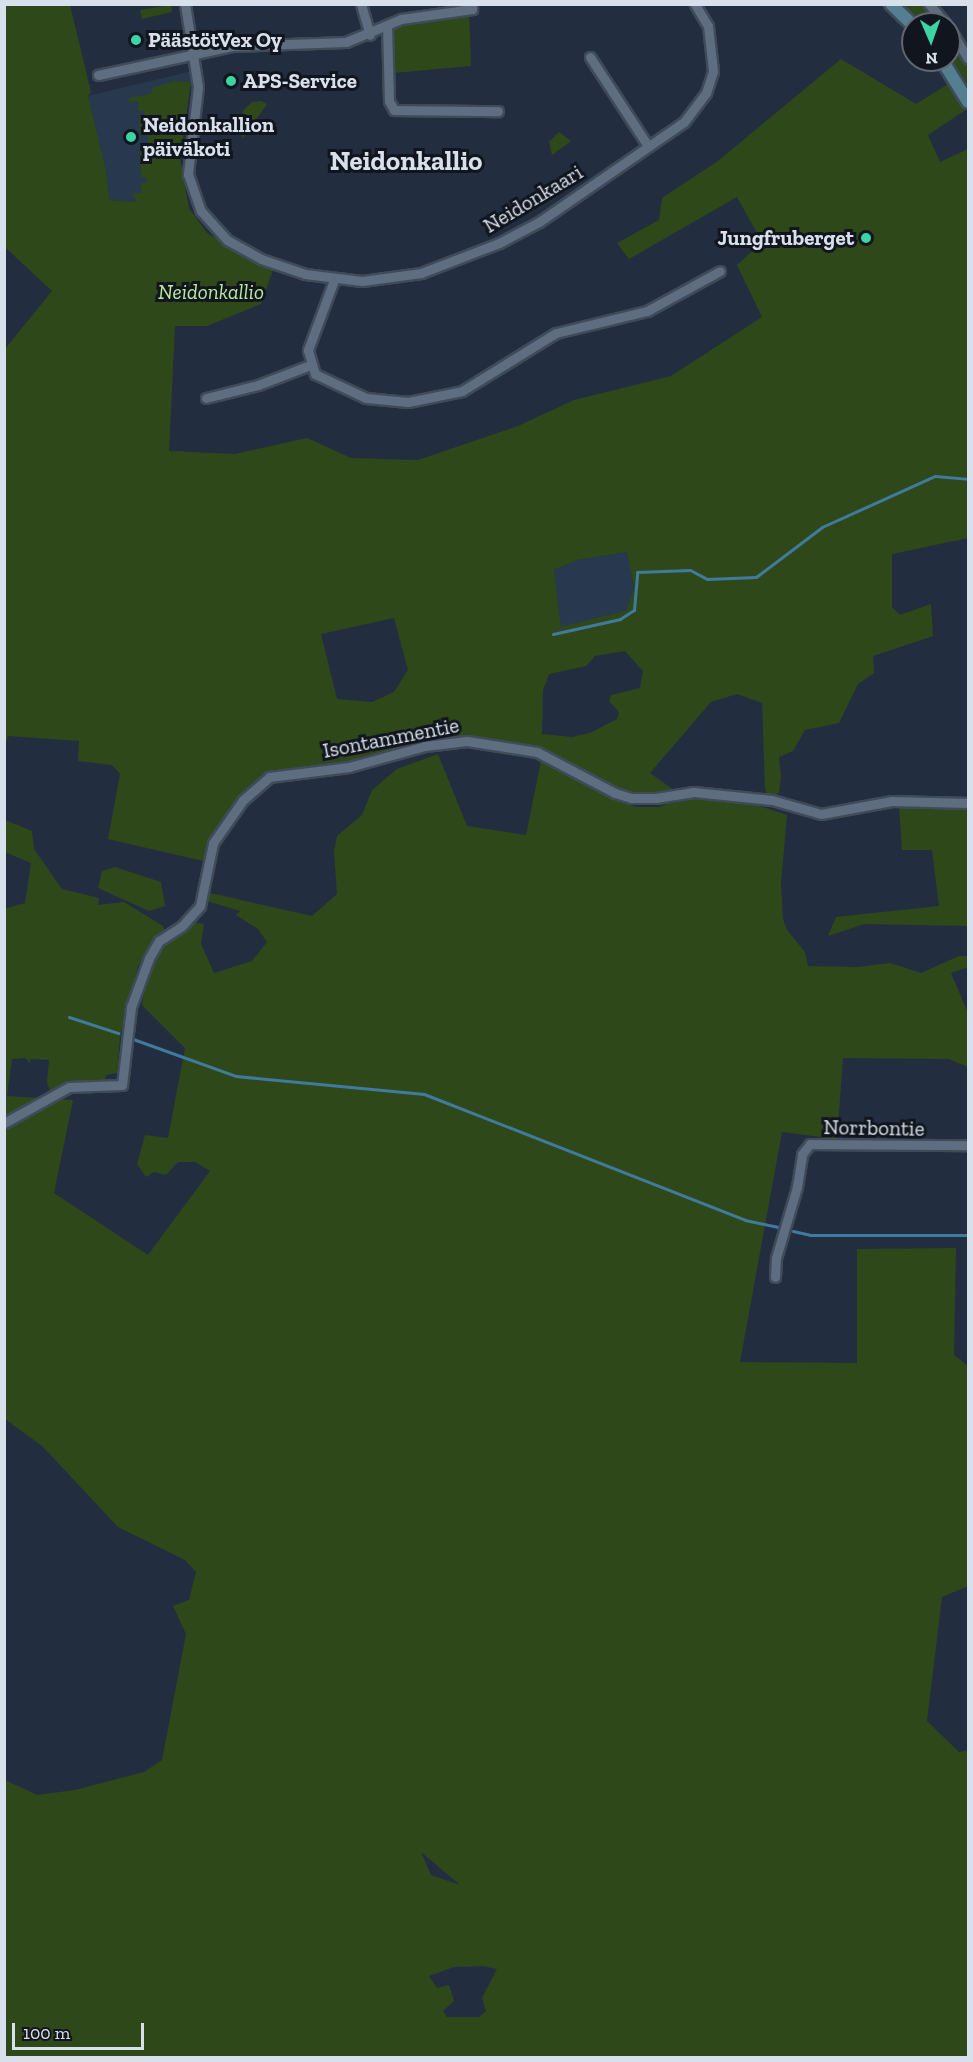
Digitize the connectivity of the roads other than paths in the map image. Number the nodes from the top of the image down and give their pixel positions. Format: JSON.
{"nodes":[{"id":1,"x":185,"y":4,"type":"edge"},
{"id":2,"x":361,"y":4,"type":"edge"},
{"id":3,"x":696,"y":4,"type":"edge"},
{"id":4,"x":472,"y":7,"type":"edge"},
{"id":5,"x":387,"y":26,"type":"junction"},
{"id":6,"x":370,"y":35,"type":"junction"},
{"id":7,"x":196,"y":54,"type":"junction"},
{"id":8,"x":590,"y":57,"type":"dead end"},
{"id":9,"x":950,"y":72,"type":"edge"},
{"id":10,"x":98,"y":75,"type":"dead end"},
{"id":11,"x":969,"y":102,"type":"edge"},
{"id":12,"x":498,"y":111,"type":"dead end"},
{"id":13,"x":648,"y":146,"type":"junction"},
{"id":14,"x":720,"y":271,"type":"dead end"},
{"id":15,"x":334,"y":280,"type":"junction"},
{"id":16,"x":310,"y":365,"type":"junction"},
{"id":17,"x":206,"y":398,"type":"dead end"},
{"id":18,"x":969,"y":803,"type":"edge"},
{"id":19,"x":4,"y":1123,"type":"edge"},
{"id":20,"x":969,"y":1145,"type":"edge"},
{"id":21,"x":775,"y":1277,"type":"dead end"}],
"edges":[{"from":1,"to":7,"type":"street","name":"Neidonkaari"},
{"from":2,"to":6,"type":"street"},
{"from":3,"to":13,"type":"street","name":"Neidonkaari"},
{"from":4,"to":5,"type":"street"},
{"from":5,"to":6,"type":"street"},
{"from":5,"to":12,"type":"street"},
{"from":6,"to":7,"type":"street"},
{"from":7,"to":10,"type":"street"},
{"from":7,"to":15,"type":"street","name":"Neidonkaari"},
{"from":8,"to":13,"type":"street"},
{"from":9,"to":11,"type":"street"},
{"from":13,"to":15,"type":"street","name":"Neidonkaari"},
{"from":14,"to":16,"type":"street"},
{"from":15,"to":16,"type":"street"},
{"from":16,"to":17,"type":"street"},
{"from":18,"to":19,"type":"street","name":"Isontammentie"},
{"from":20,"to":21,"type":"street","name":"Norrbontie"}]}
